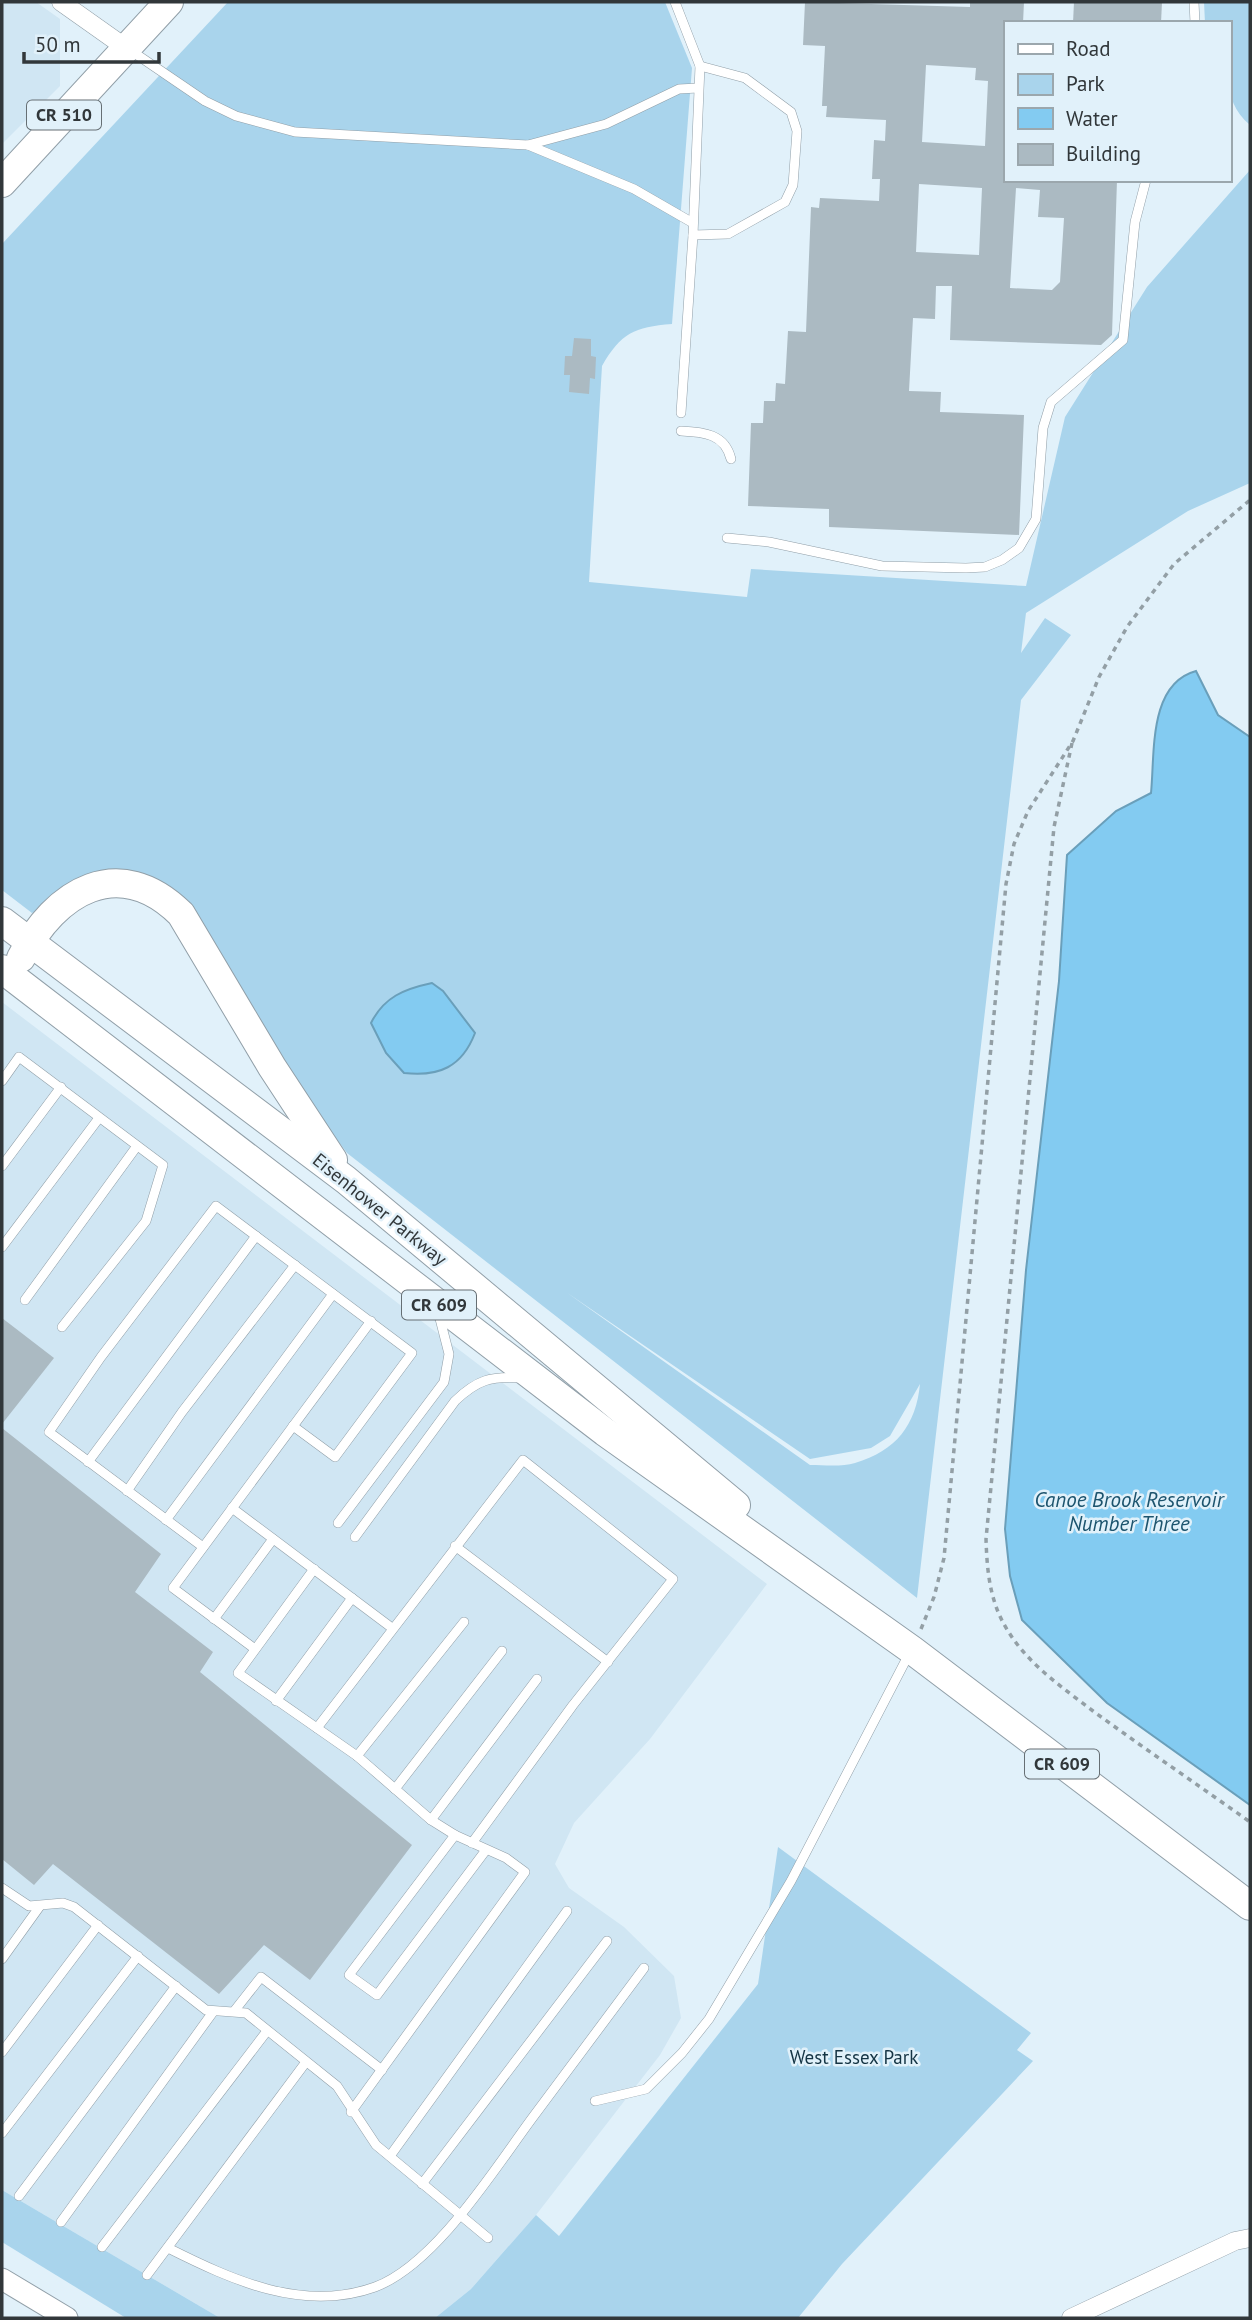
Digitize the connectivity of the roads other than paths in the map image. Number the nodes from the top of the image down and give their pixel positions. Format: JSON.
{"nodes":[{"id":1,"x":61,"y":2,"type":"edge"},
{"id":2,"x":169,"y":2,"type":"edge"},
{"id":3,"x":675,"y":2,"type":"edge"},
{"id":4,"x":1194,"y":2,"type":"edge"},
{"id":5,"x":1195,"y":21,"type":"edge"},
{"id":6,"x":127,"y":48,"type":"junction"},
{"id":7,"x":700,"y":66,"type":"junction"},
{"id":8,"x":698,"y":88,"type":"junction"},
{"id":9,"x":528,"y":145,"type":"junction"},
{"id":10,"x":1145,"y":182,"type":"edge"},
{"id":11,"x":2,"y":183,"type":"edge"},
{"id":12,"x":693,"y":223,"type":"junction"},
{"id":13,"x":693,"y":235,"type":"junction"},
{"id":14,"x":681,"y":413,"type":"dead end"},
{"id":15,"x":681,"y":430,"type":"dead end"},
{"id":16,"x":731,"y":459,"type":"dead end"},
{"id":17,"x":727,"y":538,"type":"dead end"},
{"id":18,"x":2,"y":921,"type":"edge"},
{"id":19,"x":29,"y":942,"type":"junction"},
{"id":20,"x":7,"y":977,"type":"edge"},
{"id":21,"x":2,"y":1081,"type":"edge"},
{"id":22,"x":61,"y":1087,"type":"junction"},
{"id":23,"x":99,"y":1118,"type":"junction"},
{"id":24,"x":137,"y":1146,"type":"junction"},
{"id":25,"x":2,"y":1167,"type":"edge"},
{"id":26,"x":346,"y":1180,"type":"junction"},
{"id":27,"x":256,"y":1236,"type":"junction"},
{"id":28,"x":2,"y":1247,"type":"edge"},
{"id":29,"x":295,"y":1265,"type":"junction"},
{"id":30,"x":333,"y":1294,"type":"junction"},
{"id":31,"x":25,"y":1300,"type":"dead end"},
{"id":32,"x":433,"y":1300,"type":"junction"},
{"id":33,"x":370,"y":1321,"type":"junction"},
{"id":34,"x":62,"y":1327,"type":"dead end"},
{"id":35,"x":535,"y":1378,"type":"junction"},
{"id":36,"x":293,"y":1426,"type":"junction"},
{"id":37,"x":88,"y":1462,"type":"junction"},
{"id":38,"x":127,"y":1491,"type":"junction"},
{"id":39,"x":232,"y":1508,"type":"junction"},
{"id":40,"x":166,"y":1520,"type":"junction"},
{"id":41,"x":338,"y":1523,"type":"dead end"},
{"id":42,"x":355,"y":1537,"type":"dead end"},
{"id":43,"x":273,"y":1539,"type":"junction"},
{"id":44,"x":455,"y":1546,"type":"junction"},
{"id":45,"x":203,"y":1548,"type":"junction"},
{"id":46,"x":314,"y":1569,"type":"junction"},
{"id":47,"x":352,"y":1598,"type":"junction"},
{"id":48,"x":214,"y":1619,"type":"junction"},
{"id":49,"x":464,"y":1622,"type":"dead end"},
{"id":50,"x":874,"y":1622,"type":"junction"},
{"id":51,"x":392,"y":1628,"type":"junction"},
{"id":52,"x":255,"y":1649,"type":"junction"},
{"id":53,"x":912,"y":1650,"type":"junction"},
{"id":54,"x":502,"y":1651,"type":"dead end"},
{"id":55,"x":608,"y":1662,"type":"junction"},
{"id":56,"x":537,"y":1679,"type":"dead end"},
{"id":57,"x":276,"y":1701,"type":"junction"},
{"id":58,"x":317,"y":1728,"type":"junction"},
{"id":59,"x":356,"y":1756,"type":"junction"},
{"id":60,"x":395,"y":1789,"type":"junction"},
{"id":61,"x":431,"y":1820,"type":"junction"},
{"id":62,"x":455,"y":1835,"type":"junction"},
{"id":63,"x":472,"y":1843,"type":"junction"},
{"id":64,"x":486,"y":1850,"type":"junction"},
{"id":65,"x":2,"y":1889,"type":"edge"},
{"id":66,"x":40,"y":1906,"type":"junction"},
{"id":67,"x":1250,"y":1906,"type":"edge"},
{"id":68,"x":567,"y":1911,"type":"dead end"},
{"id":69,"x":98,"y":1925,"type":"junction"},
{"id":70,"x":607,"y":1941,"type":"dead end"},
{"id":71,"x":138,"y":1956,"type":"junction"},
{"id":72,"x":2,"y":1959,"type":"edge"},
{"id":73,"x":644,"y":1968,"type":"dead end"},
{"id":74,"x":176,"y":1986,"type":"junction"},
{"id":75,"x":235,"y":2010,"type":"junction"},
{"id":76,"x":213,"y":2012,"type":"junction"},
{"id":77,"x":267,"y":2031,"type":"junction"},
{"id":78,"x":2,"y":2052,"type":"edge"},
{"id":79,"x":306,"y":2062,"type":"junction"},
{"id":80,"x":382,"y":2070,"type":"junction"},
{"id":81,"x":595,"y":2101,"type":"dead end"},
{"id":82,"x":351,"y":2112,"type":"junction"},
{"id":83,"x":2,"y":2133,"type":"edge"},
{"id":84,"x":390,"y":2157,"type":"junction"},
{"id":85,"x":422,"y":2184,"type":"junction"},
{"id":86,"x":19,"y":2196,"type":"dead end"},
{"id":87,"x":460,"y":2216,"type":"junction"},
{"id":88,"x":61,"y":2222,"type":"dead end"},
{"id":89,"x":488,"y":2238,"type":"dead end"},
{"id":90,"x":1250,"y":2238,"type":"edge"},
{"id":91,"x":102,"y":2248,"type":"dead end"},
{"id":92,"x":168,"y":2248,"type":"junction"},
{"id":93,"x":147,"y":2275,"type":"dead end"},
{"id":94,"x":2,"y":2278,"type":"edge"},
{"id":95,"x":67,"y":2318,"type":"edge"},
{"id":96,"x":1071,"y":2318,"type":"edge"}],
"edges":[{"from":1,"to":6,"type":"street"},
{"from":2,"to":6,"type":"main road","number":"CR 510"},
{"from":3,"to":7,"type":"lane"},
{"from":4,"to":5,"type":"lane"},
{"from":6,"to":9,"type":"lane"},
{"from":6,"to":11,"type":"main road","number":"CR 510"},
{"from":7,"to":8,"type":"lane"},
{"from":7,"to":13,"type":"lane"},
{"from":8,"to":9,"type":"lane"},
{"from":8,"to":12,"type":"lane"},
{"from":9,"to":12,"type":"lane"},
{"from":10,"to":17,"type":"lane"},
{"from":12,"to":13,"type":"lane"},
{"from":13,"to":14,"type":"lane"},
{"from":15,"to":16,"type":"lane"},
{"from":18,"to":19,"type":"main road","name":"Eisenhower Parkway","number":"CR 609"},
{"from":19,"to":20,"type":"main road"},
{"from":19,"to":26,"type":"main road","name":"Eisenhower Parkway","number":"CR 609"},
{"from":19,"to":26,"type":"main road"},
{"from":20,"to":32,"type":"main road","name":"Eisenhower Parkway","number":"CR 609"},
{"from":21,"to":22,"type":"lane"},
{"from":22,"to":23,"type":"lane"},
{"from":22,"to":25,"type":"lane"},
{"from":23,"to":24,"type":"lane"},
{"from":23,"to":28,"type":"lane"},
{"from":24,"to":31,"type":"lane"},
{"from":24,"to":34,"type":"lane"},
{"from":26,"to":50,"type":"main road","name":"Eisenhower Parkway","number":"CR 609"},
{"from":27,"to":29,"type":"lane"},
{"from":27,"to":37,"type":"lane"},
{"from":27,"to":37,"type":"lane"},
{"from":29,"to":30,"type":"lane"},
{"from":29,"to":38,"type":"lane"},
{"from":30,"to":33,"type":"lane"},
{"from":30,"to":40,"type":"lane"},
{"from":32,"to":35,"type":"main road","name":"Eisenhower Parkway","number":"CR 609"},
{"from":32,"to":41,"type":"lane"},
{"from":33,"to":36,"type":"lane"},
{"from":33,"to":36,"type":"lane"},
{"from":35,"to":42,"type":"lane"},
{"from":35,"to":50,"type":"main road","name":"Eisenhower Parkway","number":"CR 609"},
{"from":36,"to":39,"type":"lane"},
{"from":37,"to":38,"type":"lane"},
{"from":38,"to":40,"type":"lane"},
{"from":39,"to":43,"type":"lane"},
{"from":39,"to":45,"type":"lane"},
{"from":40,"to":45,"type":"lane"},
{"from":43,"to":46,"type":"lane"},
{"from":43,"to":48,"type":"lane"},
{"from":44,"to":51,"type":"lane"},
{"from":44,"to":55,"type":"lane"},
{"from":44,"to":55,"type":"lane"},
{"from":45,"to":48,"type":"lane"},
{"from":46,"to":47,"type":"lane"},
{"from":46,"to":52,"type":"lane"},
{"from":47,"to":51,"type":"lane"},
{"from":47,"to":57,"type":"lane"},
{"from":48,"to":52,"type":"lane"},
{"from":49,"to":59,"type":"lane"},
{"from":50,"to":53,"type":"main road","name":"Eisenhower Parkway","number":"CR 609"},
{"from":51,"to":58,"type":"lane"},
{"from":52,"to":57,"type":"lane"},
{"from":53,"to":67,"type":"main road","name":"Eisenhower Parkway","number":"CR 609"},
{"from":53,"to":81,"type":"lane"},
{"from":54,"to":60,"type":"lane"},
{"from":55,"to":63,"type":"lane"},
{"from":56,"to":61,"type":"lane"},
{"from":57,"to":58,"type":"lane"},
{"from":58,"to":59,"type":"lane"},
{"from":59,"to":60,"type":"lane"},
{"from":60,"to":61,"type":"lane"},
{"from":61,"to":62,"type":"lane"},
{"from":62,"to":63,"type":"lane"},
{"from":62,"to":64,"type":"lane"},
{"from":63,"to":64,"type":"lane"},
{"from":64,"to":80,"type":"lane"},
{"from":65,"to":66,"type":"lane"},
{"from":66,"to":69,"type":"lane"},
{"from":66,"to":72,"type":"lane"},
{"from":68,"to":84,"type":"lane"},
{"from":69,"to":71,"type":"lane"},
{"from":69,"to":78,"type":"lane"},
{"from":70,"to":85,"type":"lane"},
{"from":71,"to":74,"type":"lane"},
{"from":71,"to":83,"type":"lane"},
{"from":73,"to":87,"type":"lane"},
{"from":74,"to":76,"type":"lane"},
{"from":74,"to":86,"type":"lane"},
{"from":75,"to":76,"type":"lane"},
{"from":75,"to":77,"type":"lane"},
{"from":75,"to":80,"type":"lane"},
{"from":76,"to":88,"type":"lane"},
{"from":77,"to":79,"type":"lane"},
{"from":77,"to":91,"type":"lane"},
{"from":79,"to":82,"type":"lane"},
{"from":79,"to":92,"type":"lane"},
{"from":80,"to":82,"type":"lane"},
{"from":82,"to":84,"type":"lane"},
{"from":84,"to":85,"type":"lane"},
{"from":85,"to":87,"type":"lane"},
{"from":87,"to":89,"type":"lane"},
{"from":87,"to":92,"type":"lane"},
{"from":90,"to":96,"type":"street"},
{"from":92,"to":93,"type":"lane"},
{"from":94,"to":95,"type":"street"}]}
